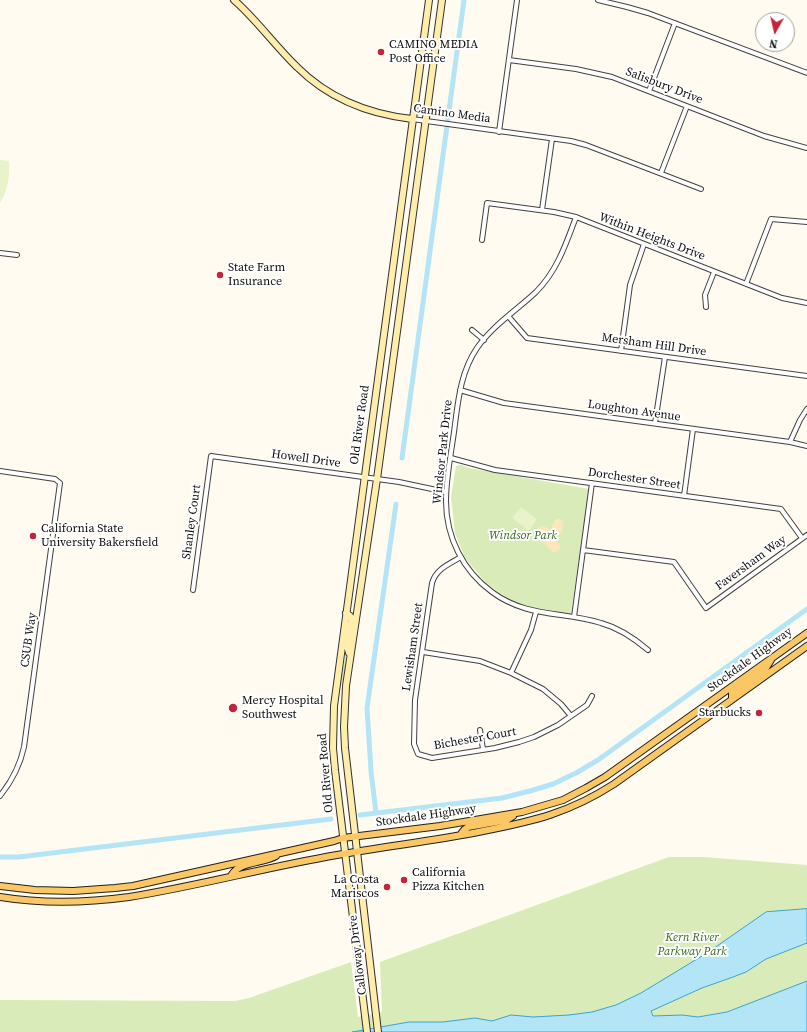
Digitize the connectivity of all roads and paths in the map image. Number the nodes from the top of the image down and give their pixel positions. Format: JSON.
{"nodes":[{"id":1,"x":234,"y":0,"type":"edge"},
{"id":2,"x":429,"y":0,"type":"edge"},
{"id":3,"x":442,"y":0,"type":"edge"},
{"id":4,"x":517,"y":0,"type":"edge"},
{"id":5,"x":598,"y":0,"type":"edge"},
{"id":6,"x":675,"y":24,"type":"junction"},
{"id":7,"x":509,"y":60,"type":"junction"},
{"id":8,"x":807,"y":73,"type":"edge"},
{"id":9,"x":649,"y":91,"type":"junction"},
{"id":10,"x":687,"y":106,"type":"junction"},
{"id":11,"x":412,"y":119,"type":"junction"},
{"id":12,"x":425,"y":121,"type":"junction"},
{"id":13,"x":499,"y":132,"type":"junction"},
{"id":14,"x":552,"y":139,"type":"junction"},
{"id":15,"x":807,"y":148,"type":"edge"},
{"id":16,"x":661,"y":173,"type":"junction"},
{"id":17,"x":701,"y":189,"type":"dead end"},
{"id":18,"x":542,"y":210,"type":"junction"},
{"id":19,"x":576,"y":217,"type":"junction"},
{"id":20,"x":807,"y":222,"type":"edge"},
{"id":21,"x":482,"y":240,"type":"dead end"},
{"id":22,"x":644,"y":244,"type":"junction"},
{"id":23,"x":0,"y":253,"type":"edge"},
{"id":24,"x":17,"y":255,"type":"dead end"},
{"id":25,"x":714,"y":272,"type":"junction"},
{"id":26,"x":746,"y":284,"type":"junction"},
{"id":27,"x":807,"y":303,"type":"edge"},
{"id":28,"x":706,"y":307,"type":"dead end"},
{"id":29,"x":508,"y":316,"type":"junction"},
{"id":30,"x":472,"y":330,"type":"dead end"},
{"id":31,"x":484,"y":340,"type":"junction"},
{"id":32,"x":621,"y":351,"type":"junction"},
{"id":33,"x":665,"y":357,"type":"junction"},
{"id":34,"x":807,"y":376,"type":"edge"},
{"id":35,"x":460,"y":390,"type":"junction"},
{"id":36,"x":807,"y":409,"type":"edge"},
{"id":37,"x":655,"y":424,"type":"junction"},
{"id":38,"x":693,"y":429,"type":"junction"},
{"id":39,"x":790,"y":442,"type":"junction"},
{"id":40,"x":807,"y":446,"type":"edge"},
{"id":41,"x":211,"y":456,"type":"joint"},
{"id":42,"x":451,"y":458,"type":"junction"},
{"id":43,"x":0,"y":471,"type":"edge"},
{"id":44,"x":364,"y":477,"type":"junction"},
{"id":45,"x":377,"y":479,"type":"junction"},
{"id":46,"x":592,"y":483,"type":"junction"},
{"id":47,"x":446,"y":492,"type":"junction"},
{"id":48,"x":684,"y":496,"type":"junction"},
{"id":49,"x":807,"y":535,"type":"edge"},
{"id":50,"x":802,"y":538,"type":"junction"},
{"id":51,"x":583,"y":550,"type":"junction"},
{"id":52,"x":461,"y":557,"type":"junction"},
{"id":53,"x":193,"y":590,"type":"dead end"},
{"id":54,"x":536,"y":612,"type":"junction"},
{"id":55,"x":346,"y":613,"type":"junction"},
{"id":56,"x":574,"y":617,"type":"junction"},
{"id":57,"x":807,"y":633,"type":"edge"},
{"id":58,"x":807,"y":646,"type":"edge"},
{"id":59,"x":648,"y":650,"type":"dead end"},
{"id":60,"x":423,"y":652,"type":"junction"},
{"id":61,"x":350,"y":656,"type":"junction"},
{"id":62,"x":771,"y":658,"type":"junction"},
{"id":63,"x":511,"y":673,"type":"junction"},
{"id":64,"x":592,"y":696,"type":"dead end"},
{"id":65,"x":732,"y":699,"type":"junction"},
{"id":66,"x":571,"y":716,"type":"junction"},
{"id":67,"x":480,"y":730,"type":"dead end"},
{"id":68,"x":483,"y":749,"type":"junction"},
{"id":69,"x":418,"y":754,"type":"joint"},
{"id":70,"x":0,"y":796,"type":"edge"},
{"id":71,"x":516,"y":814,"type":"junction"},
{"id":72,"x":460,"y":835,"type":"junction"},
{"id":73,"x":355,"y":836,"type":"junction"},
{"id":74,"x":343,"y":838,"type":"junction"},
{"id":75,"x":283,"y":852,"type":"junction"},
{"id":76,"x":357,"y":852,"type":"junction"},
{"id":77,"x":345,"y":854,"type":"junction"},
{"id":78,"x":231,"y":876,"type":"junction"},
{"id":79,"x":0,"y":886,"type":"edge"},
{"id":80,"x":0,"y":897,"type":"edge"},
{"id":81,"x":368,"y":1032,"type":"edge"},
{"id":82,"x":378,"y":1032,"type":"edge"}],
"edges":[{"from":1,"to":11,"type":"main road","name":"Camino Media"},
{"from":2,"to":11,"type":"main road","name":"Old River Road"},
{"from":3,"to":12,"type":"main road","name":"Old River Road"},
{"from":4,"to":7,"type":"street"},
{"from":5,"to":6,"type":"street"},
{"from":6,"to":8,"type":"street"},
{"from":6,"to":9,"type":"street"},
{"from":7,"to":9,"type":"street","name":"Salisbury Drive"},
{"from":7,"to":13,"type":"street"},
{"from":9,"to":10,"type":"street","name":"Salisbury Drive"},
{"from":10,"to":15,"type":"street","name":"Salisbury Drive"},
{"from":10,"to":16,"type":"street"},
{"from":11,"to":12,"type":"street","name":"Camino Media"},
{"from":11,"to":44,"type":"main road","name":"Old River Road"},
{"from":12,"to":13,"type":"street","name":"Camino Media"},
{"from":12,"to":45,"type":"main road","name":"Old River Road"},
{"from":13,"to":14,"type":"street","name":"Camino Media"},
{"from":14,"to":16,"type":"street","name":"Camino Media"},
{"from":14,"to":18,"type":"street"},
{"from":16,"to":17,"type":"street","name":"Camino Media"},
{"from":18,"to":19,"type":"street","name":"Within Heights Drive"},
{"from":18,"to":21,"type":"street","name":"Within Heights Drive"},
{"from":19,"to":22,"type":"street","name":"Within Heights Drive"},
{"from":19,"to":29,"type":"street","name":"Windsor Park Drive"},
{"from":20,"to":26,"type":"street"},
{"from":22,"to":25,"type":"street","name":"Within Heights Drive"},
{"from":22,"to":32,"type":"street"},
{"from":23,"to":24,"type":"street"},
{"from":25,"to":26,"type":"street","name":"Within Heights Drive"},
{"from":25,"to":28,"type":"street"},
{"from":26,"to":27,"type":"street","name":"Within Heights Drive"},
{"from":29,"to":31,"type":"street","name":"Windsor Park Drive"},
{"from":29,"to":32,"type":"street","name":"Mersham Hill Drive"},
{"from":30,"to":31,"type":"street"},
{"from":31,"to":35,"type":"street","name":"Windsor Park Drive"},
{"from":32,"to":33,"type":"street","name":"Mersham Hill Drive"},
{"from":33,"to":34,"type":"street","name":"Mersham Hill Drive"},
{"from":33,"to":37,"type":"street"},
{"from":35,"to":37,"type":"street","name":"Loughton Avenue"},
{"from":35,"to":42,"type":"street","name":"Windsor Park Drive"},
{"from":36,"to":39,"type":"street"},
{"from":37,"to":38,"type":"street","name":"Loughton Avenue"},
{"from":38,"to":39,"type":"street","name":"Loughton Avenue"},
{"from":38,"to":48,"type":"street"},
{"from":39,"to":40,"type":"street","name":"Loughton Avenue"},
{"from":41,"to":44,"type":"street","name":"Howell Drive"},
{"from":41,"to":53,"type":"street","name":"Shanley Court"},
{"from":42,"to":46,"type":"street","name":"Dorchester Street"},
{"from":42,"to":47,"type":"street","name":"Windsor Park Drive"},
{"from":43,"to":70,"type":"street","name":"CSUB Way"},
{"from":44,"to":45,"type":"street","name":"Howell Drive"},
{"from":44,"to":55,"type":"main road","name":"Old River Road"},
{"from":45,"to":47,"type":"street","name":"Howell Drive"},
{"from":45,"to":61,"type":"main road","name":"Old River Road"},
{"from":46,"to":48,"type":"street","name":"Dorchester Street"},
{"from":46,"to":51,"type":"street"},
{"from":47,"to":52,"type":"street","name":"Windsor Park Drive"},
{"from":48,"to":50,"type":"street","name":"Dorchester Street"},
{"from":49,"to":50,"type":"street","name":"Faversham Way"},
{"from":50,"to":51,"type":"street","name":"Faversham Way"},
{"from":51,"to":56,"type":"street"},
{"from":52,"to":54,"type":"street","name":"Windsor Park Drive"},
{"from":52,"to":60,"type":"street","name":"Lewisham Street"},
{"from":54,"to":56,"type":"street","name":"Windsor Park Drive"},
{"from":54,"to":63,"type":"street"},
{"from":55,"to":61,"type":"main road"},
{"from":55,"to":74,"type":"main road","name":"Old River Road"},
{"from":56,"to":59,"type":"street","name":"Windsor Park Drive"},
{"from":57,"to":62,"type":"main road","name":"Stockdale Highway"},
{"from":58,"to":65,"type":"main road","name":"Stockdale Highway"},
{"from":60,"to":63,"type":"street"},
{"from":60,"to":69,"type":"street","name":"Lewisham Street"},
{"from":61,"to":73,"type":"main road","name":"Old River Road"},
{"from":62,"to":65,"type":"main road"},
{"from":62,"to":71,"type":"main road","name":"Stockdale Highway"},
{"from":63,"to":66,"type":"street"},
{"from":64,"to":66,"type":"street","name":"Bichester Court"},
{"from":65,"to":72,"type":"main road","name":"Stockdale Highway"},
{"from":66,"to":68,"type":"street","name":"Bichester Court"},
{"from":67,"to":68,"type":"street"},
{"from":68,"to":69,"type":"street","name":"Bichester Court"},
{"from":71,"to":72,"type":"main road"},
{"from":71,"to":73,"type":"main road","name":"Stockdale Highway"},
{"from":72,"to":76,"type":"main road","name":"Stockdale Highway"},
{"from":73,"to":74,"type":"main road","name":"Stockdale Highway"},
{"from":73,"to":76,"type":"main road","name":"Old River Road"},
{"from":74,"to":75,"type":"main road","name":"Stockdale Highway"},
{"from":74,"to":77,"type":"main road","name":"Old River Road"},
{"from":75,"to":78,"type":"main road"},
{"from":75,"to":79,"type":"main road","name":"Stockdale Highway"},
{"from":76,"to":77,"type":"main road","name":"Stockdale Highway"},
{"from":76,"to":82,"type":"main road","name":"Calloway Drive"},
{"from":77,"to":78,"type":"main road","name":"Stockdale Highway"},
{"from":77,"to":81,"type":"main road","name":"Calloway Drive"},
{"from":78,"to":80,"type":"main road","name":"Stockdale Highway"}]}
